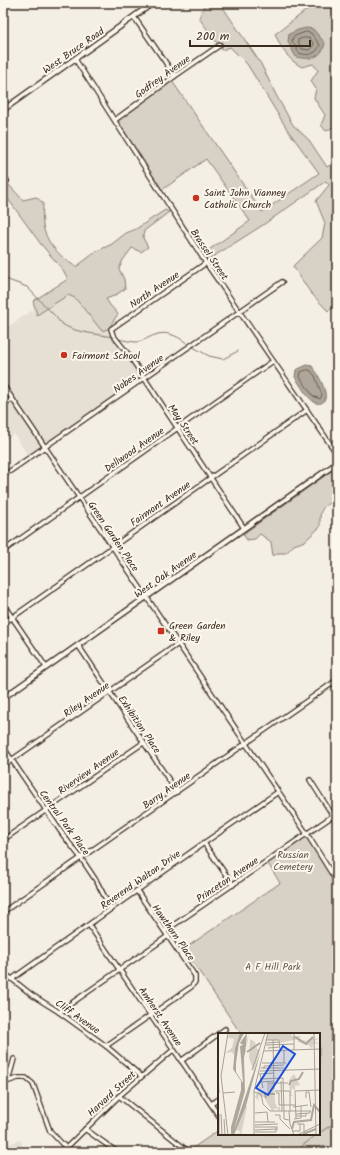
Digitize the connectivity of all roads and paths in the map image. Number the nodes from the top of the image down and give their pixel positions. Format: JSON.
{"nodes":[{"id":1,"x":153,"y":3,"type":"edge"},
{"id":2,"x":134,"y":17,"type":"junction"},
{"id":3,"x":220,"y":45,"type":"dead end"},
{"id":4,"x":75,"y":59,"type":"junction"},
{"id":5,"x":174,"y":76,"type":"junction"},
{"id":6,"x":3,"y":110,"type":"edge"},
{"id":7,"x":115,"y":120,"type":"junction"},
{"id":8,"x":3,"y":175,"type":"edge"},
{"id":9,"x":3,"y":184,"type":"edge"},
{"id":10,"x":206,"y":263,"type":"junction"},
{"id":11,"x":282,"y":282,"type":"dead end"},
{"id":12,"x":240,"y":311,"type":"junction"},
{"id":13,"x":111,"y":329,"type":"joint"},
{"id":14,"x":273,"y":360,"type":"junction"},
{"id":15,"x":144,"y":378,"type":"junction"},
{"id":16,"x":3,"y":385,"type":"edge"},
{"id":17,"x":12,"y":399,"type":"junction"},
{"id":18,"x":3,"y":405,"type":"edge"},
{"id":19,"x":307,"y":410,"type":"junction"},
{"id":20,"x":177,"y":428,"type":"junction"},
{"id":21,"x":45,"y":447,"type":"junction"},
{"id":22,"x":337,"y":454,"type":"edge"},
{"id":23,"x":337,"y":463,"type":"edge"},
{"id":24,"x":3,"y":476,"type":"edge"},
{"id":25,"x":211,"y":478,"type":"junction"},
{"id":26,"x":79,"y":497,"type":"junction"},
{"id":27,"x":244,"y":528,"type":"junction"},
{"id":28,"x":112,"y":546,"type":"junction"},
{"id":29,"x":3,"y":551,"type":"edge"},
{"id":30,"x":146,"y":597,"type":"junction"},
{"id":31,"x":3,"y":604,"type":"edge"},
{"id":32,"x":12,"y":617,"type":"junction"},
{"id":33,"x":3,"y":624,"type":"edge"},
{"id":34,"x":178,"y":644,"type":"junction"},
{"id":35,"x":78,"y":645,"type":"junction"},
{"id":36,"x":46,"y":667,"type":"junction"},
{"id":37,"x":337,"y":680,"type":"edge"},
{"id":38,"x":109,"y":693,"type":"junction"},
{"id":39,"x":3,"y":698,"type":"edge"},
{"id":40,"x":143,"y":743,"type":"junction"},
{"id":41,"x":245,"y":744,"type":"junction"},
{"id":42,"x":3,"y":746,"type":"edge"},
{"id":43,"x":12,"y":760,"type":"junction"},
{"id":44,"x":3,"y":766,"type":"edge"},
{"id":45,"x":310,"y":780,"type":"dead end"},
{"id":46,"x":177,"y":792,"type":"junction"},
{"id":47,"x":278,"y":792,"type":"junction"},
{"id":48,"x":46,"y":810,"type":"junction"},
{"id":49,"x":337,"y":813,"type":"edge"},
{"id":50,"x":333,"y":816,"type":"junction"},
{"id":51,"x":337,"y":822,"type":"edge"},
{"id":52,"x":307,"y":834,"type":"junction"},
{"id":53,"x":3,"y":840,"type":"edge"},
{"id":54,"x":204,"y":843,"type":"junction"},
{"id":55,"x":81,"y":858,"type":"junction"},
{"id":56,"x":337,"y":882,"type":"edge"},
{"id":57,"x":233,"y":885,"type":"junction"},
{"id":58,"x":137,"y":891,"type":"junction"},
{"id":59,"x":111,"y":909,"type":"junction"},
{"id":60,"x":3,"y":912,"type":"edge"},
{"id":61,"x":89,"y":925,"type":"junction"},
{"id":62,"x":165,"y":931,"type":"junction"},
{"id":63,"x":168,"y":936,"type":"junction"},
{"id":64,"x":120,"y":970,"type":"junction"},
{"id":65,"x":3,"y":972,"type":"edge"},
{"id":66,"x":12,"y":979,"type":"junction"},
{"id":67,"x":59,"y":1012,"type":"junction"},
{"id":68,"x":151,"y":1016,"type":"junction"},
{"id":69,"x":225,"y":1028,"type":"dead end"},
{"id":70,"x":218,"y":1033,"type":"edge"},
{"id":71,"x":218,"y":1033,"type":"edge"},
{"id":72,"x":106,"y":1046,"type":"junction"},
{"id":73,"x":173,"y":1050,"type":"junction"},
{"id":74,"x":14,"y":1059,"type":"dead end"},
{"id":75,"x":181,"y":1061,"type":"junction"},
{"id":76,"x":141,"y":1076,"type":"junction"},
{"id":77,"x":8,"y":1081,"type":"junction"},
{"id":78,"x":3,"y":1083,"type":"edge"},
{"id":79,"x":118,"y":1096,"type":"junction"},
{"id":80,"x":218,"y":1100,"type":"edge"},
{"id":81,"x":211,"y":1104,"type":"junction"},
{"id":82,"x":218,"y":1114,"type":"edge"},
{"id":83,"x":85,"y":1129,"type":"junction"},
{"id":84,"x":66,"y":1148,"type":"junction"},
{"id":85,"x":188,"y":1151,"type":"edge"},
{"id":86,"x":62,"y":1152,"type":"edge"},
{"id":87,"x":117,"y":1152,"type":"edge"}],
"edges":[{"from":1,"to":2,"type":"street","name":"West Bruce Road"},
{"from":2,"to":4,"type":"street","name":"West Bruce Road"},
{"from":2,"to":5,"type":"street"},
{"from":3,"to":5,"type":"street","name":"Godfrey Avenue"},
{"from":4,"to":6,"type":"street","name":"West Bruce Road"},
{"from":4,"to":7,"type":"street","name":"Brassel Street"},
{"from":5,"to":7,"type":"street","name":"Godfrey Avenue"},
{"from":7,"to":10,"type":"street","name":"Brassel Street"},
{"from":8,"to":9,"type":"street"},
{"from":10,"to":12,"type":"street","name":"Brassel Street"},
{"from":10,"to":13,"type":"street","name":"North Avenue"},
{"from":11,"to":12,"type":"street","name":"Nobes Avenue"},
{"from":12,"to":14,"type":"street","name":"Brassel Street"},
{"from":12,"to":15,"type":"street","name":"Nobes Avenue"},
{"from":13,"to":15,"type":"street","name":"May Street"},
{"from":14,"to":19,"type":"street","name":"Brassel Street"},
{"from":14,"to":20,"type":"street","name":"Dellwood Avenue"},
{"from":15,"to":20,"type":"street","name":"May Street"},
{"from":15,"to":21,"type":"street","name":"Nobes Avenue"},
{"from":16,"to":17,"type":"street","name":"Green Garden Place"},
{"from":17,"to":18,"type":"street"},
{"from":17,"to":21,"type":"street","name":"Green Garden Place"},
{"from":19,"to":22,"type":"street","name":"Brassel Street"},
{"from":19,"to":25,"type":"street","name":"Fairmont Avenue"},
{"from":20,"to":25,"type":"street","name":"May Street"},
{"from":20,"to":26,"type":"street","name":"Dellwood Avenue"},
{"from":21,"to":24,"type":"street","name":"Nobes Avenue"},
{"from":21,"to":26,"type":"street","name":"Green Garden Place"},
{"from":23,"to":27,"type":"street","name":"West Oak Avenue"},
{"from":25,"to":27,"type":"street","name":"May Street"},
{"from":25,"to":28,"type":"street","name":"Fairmont Avenue"},
{"from":26,"to":28,"type":"street","name":"Green Garden Place"},
{"from":26,"to":29,"type":"street","name":"Dellwood Avenue"},
{"from":27,"to":30,"type":"street","name":"West Oak Avenue"},
{"from":28,"to":30,"type":"street","name":"Green Garden Place"},
{"from":28,"to":32,"type":"street","name":"Fairmont Avenue"},
{"from":30,"to":34,"type":"street","name":"Green Garden Place"},
{"from":30,"to":35,"type":"street","name":"West Oak Avenue"},
{"from":31,"to":32,"type":"street"},
{"from":32,"to":33,"type":"street","name":"Fairmont Avenue"},
{"from":32,"to":36,"type":"street"},
{"from":34,"to":38,"type":"street","name":"Riley Avenue"},
{"from":34,"to":41,"type":"street","name":"Green Garden Place"},
{"from":35,"to":36,"type":"street","name":"West Oak Avenue"},
{"from":35,"to":38,"type":"street","name":"Exhibition Place"},
{"from":36,"to":39,"type":"street","name":"West Oak Avenue"},
{"from":37,"to":41,"type":"street","name":"Barry Avenue"},
{"from":38,"to":40,"type":"street","name":"Exhibition Place"},
{"from":38,"to":43,"type":"street","name":"Riley Avenue"},
{"from":40,"to":46,"type":"street","name":"Exhibition Place"},
{"from":40,"to":48,"type":"street","name":"Riverview Avenue"},
{"from":41,"to":46,"type":"street","name":"Barry Avenue"},
{"from":41,"to":47,"type":"street","name":"Green Garden Place"},
{"from":42,"to":43,"type":"street","name":"Central Park Place"},
{"from":43,"to":44,"type":"street","name":"Riley Avenue"},
{"from":43,"to":48,"type":"street","name":"Central Park Place"},
{"from":45,"to":50,"type":"street"},
{"from":46,"to":55,"type":"street","name":"Barry Avenue"},
{"from":47,"to":52,"type":"street","name":"Green Garden Place"},
{"from":47,"to":54,"type":"street","name":"Reverend Walton Drive"},
{"from":48,"to":53,"type":"street","name":"Riverview Avenue"},
{"from":48,"to":55,"type":"street","name":"Central Park Place"},
{"from":49,"to":50,"type":"street","name":"Princeton Avenue"},
{"from":50,"to":51,"type":"street"},
{"from":50,"to":52,"type":"street","name":"Princeton Avenue"},
{"from":52,"to":56,"type":"street","name":"Green Garden Place"},
{"from":52,"to":57,"type":"street","name":"Princeton Avenue"},
{"from":54,"to":57,"type":"street"},
{"from":54,"to":58,"type":"street","name":"Reverend Walton Drive"},
{"from":55,"to":59,"type":"street","name":"Central Park Place"},
{"from":55,"to":60,"type":"street","name":"Barry Avenue"},
{"from":57,"to":62,"type":"street","name":"Princeton Avenue"},
{"from":58,"to":59,"type":"street","name":"Reverend Walton Drive"},
{"from":58,"to":62,"type":"street","name":"Hawthorn Place"},
{"from":59,"to":61,"type":"street","name":"Reverend Walton Drive"},
{"from":61,"to":64,"type":"street","name":"Amherst Avenue"},
{"from":61,"to":66,"type":"street","name":"Reverend Walton Drive"},
{"from":62,"to":63,"type":"street","name":"Hawthorn Place"},
{"from":63,"to":64,"type":"street"},
{"from":63,"to":68,"type":"street","name":"Hawthorn Place"},
{"from":64,"to":67,"type":"street"},
{"from":64,"to":68,"type":"street","name":"Amherst Avenue"},
{"from":65,"to":66,"type":"street","name":"Cliff Avenue"},
{"from":66,"to":67,"type":"street","name":"Cliff Avenue"},
{"from":67,"to":72,"type":"street","name":"Cliff Avenue"},
{"from":68,"to":72,"type":"street"},
{"from":68,"to":73,"type":"street","name":"Amherst Avenue"},
{"from":69,"to":71,"type":"street"},
{"from":70,"to":75,"type":"street"},
{"from":72,"to":76,"type":"street","name":"Cliff Avenue"},
{"from":73,"to":75,"type":"street","name":"Amherst Avenue"},
{"from":73,"to":76,"type":"street","name":"Harvard Street"},
{"from":74,"to":77,"type":"street"},
{"from":75,"to":81,"type":"street","name":"Amherst Avenue"},
{"from":76,"to":79,"type":"street","name":"Harvard Street"},
{"from":77,"to":78,"type":"street"},
{"from":77,"to":84,"type":"street"},
{"from":79,"to":83,"type":"street","name":"Harvard Street"},
{"from":79,"to":85,"type":"street"},
{"from":80,"to":81,"type":"street"},
{"from":81,"to":82,"type":"street","name":"Amherst Avenue"},
{"from":83,"to":84,"type":"street","name":"Harvard Street"},
{"from":83,"to":87,"type":"street"},
{"from":84,"to":86,"type":"street","name":"Harvard Street"}]}
